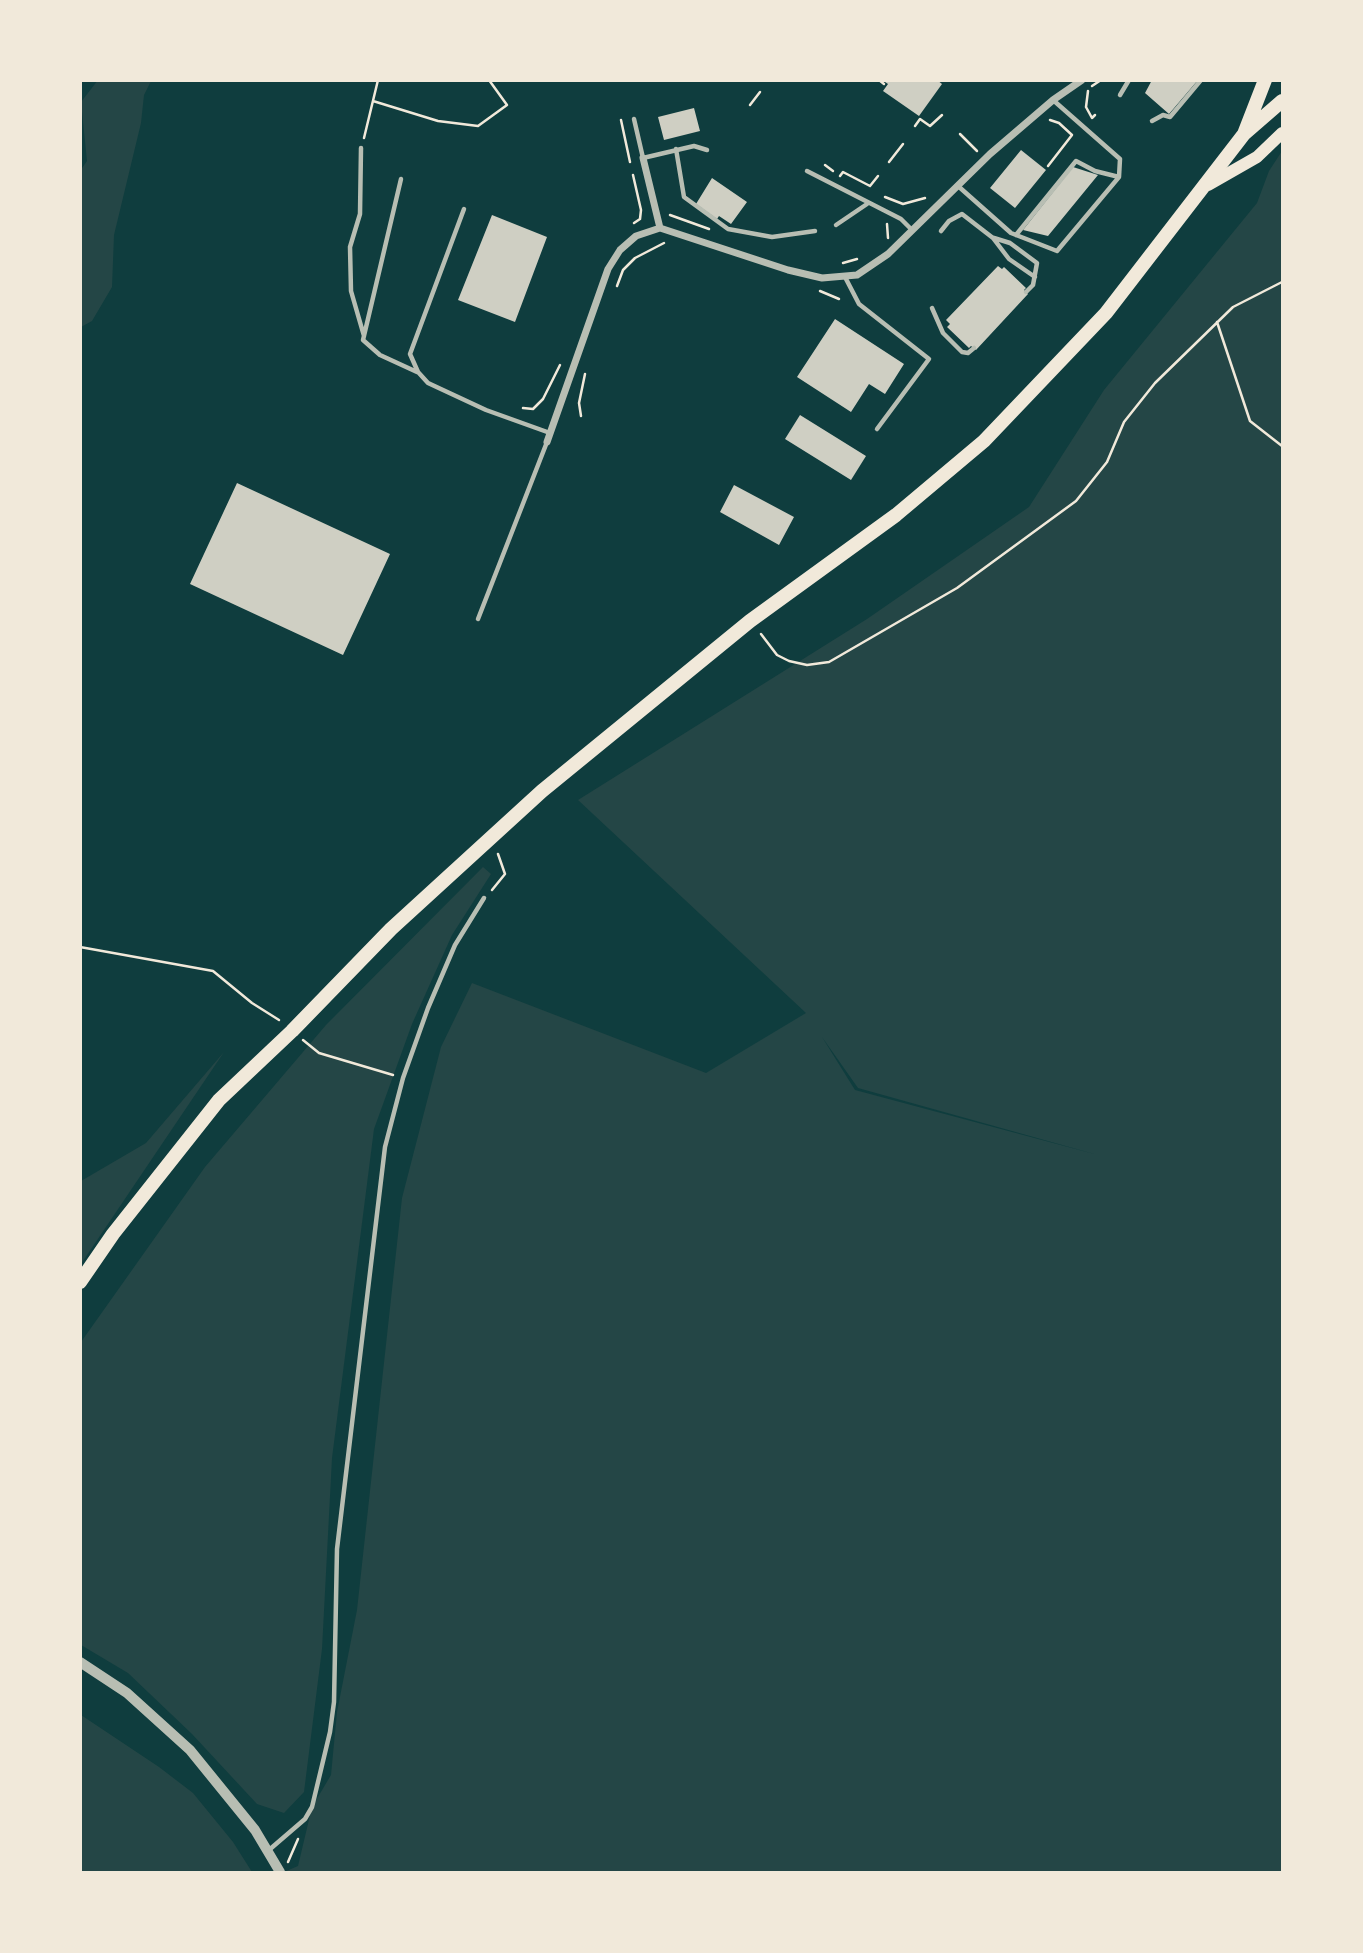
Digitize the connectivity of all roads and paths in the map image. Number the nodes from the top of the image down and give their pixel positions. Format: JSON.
{"nodes":[{"id":1,"x":378,"y":80,"type":"edge"},
{"id":2,"x":489,"y":80,"type":"edge"},
{"id":3,"x":879,"y":80,"type":"edge"},
{"id":4,"x":1082,"y":80,"type":"edge"},
{"id":5,"x":1101,"y":80,"type":"edge"},
{"id":6,"x":1129,"y":80,"type":"edge"},
{"id":7,"x":1201,"y":80,"type":"edge"},
{"id":8,"x":1265,"y":80,"type":"edge"},
{"id":9,"x":884,"y":84,"type":"dead end"},
{"id":10,"x":760,"y":92,"type":"dead end"},
{"id":11,"x":1120,"y":95,"type":"dead end"},
{"id":12,"x":1053,"y":100,"type":"junction"},
{"id":13,"x":373,"y":101,"type":"junction"},
{"id":14,"x":1283,"y":101,"type":"edge"},
{"id":15,"x":750,"y":106,"type":"dead end"},
{"id":16,"x":942,"y":115,"type":"dead end"},
{"id":17,"x":1095,"y":116,"type":"dead end"},
{"id":18,"x":634,"y":118,"type":"dead end"},
{"id":19,"x":1048,"y":120,"type":"dead end"},
{"id":20,"x":1152,"y":121,"type":"dead end"},
{"id":21,"x":915,"y":127,"type":"dead end"},
{"id":22,"x":1283,"y":133,"type":"edge"},
{"id":23,"x":960,"y":134,"type":"dead end"},
{"id":24,"x":1244,"y":134,"type":"junction"},
{"id":25,"x":903,"y":144,"type":"dead end"},
{"id":26,"x":985,"y":144,"type":"dead end"},
{"id":27,"x":361,"y":148,"type":"joint"},
{"id":28,"x":676,"y":149,"type":"junction"},
{"id":29,"x":707,"y":150,"type":"dead end"},
{"id":30,"x":643,"y":158,"type":"junction"},
{"id":31,"x":890,"y":162,"type":"dead end"},
{"id":32,"x":825,"y":165,"type":"dead end"},
{"id":33,"x":1048,"y":166,"type":"dead end"},
{"id":34,"x":807,"y":171,"type":"dead end"},
{"id":35,"x":878,"y":176,"type":"dead end"},
{"id":36,"x":1119,"y":177,"type":"junction"},
{"id":37,"x":401,"y":179,"type":"dead end"},
{"id":38,"x":958,"y":185,"type":"junction"},
{"id":39,"x":1208,"y":185,"type":"junction"},
{"id":40,"x":864,"y":189,"type":"dead end"},
{"id":41,"x":931,"y":196,"type":"dead end"},
{"id":42,"x":867,"y":204,"type":"junction"},
{"id":43,"x":464,"y":209,"type":"dead end"},
{"id":44,"x":836,"y":225,"type":"dead end"},
{"id":45,"x":660,"y":228,"type":"junction"},
{"id":46,"x":912,"y":230,"type":"junction"},
{"id":47,"x":815,"y":231,"type":"dead end"},
{"id":48,"x":941,"y":231,"type":"dead end"},
{"id":49,"x":1016,"y":235,"type":"junction"},
{"id":50,"x":993,"y":237,"type":"junction"},
{"id":51,"x":670,"y":241,"type":"dead end"},
{"id":52,"x":844,"y":276,"type":"junction"},
{"id":53,"x":1035,"y":277,"type":"junction"},
{"id":54,"x":1283,"y":282,"type":"edge"},
{"id":55,"x":812,"y":289,"type":"dead end"},
{"id":56,"x":1026,"y":292,"type":"dead end"},
{"id":57,"x":612,"y":297,"type":"dead end"},
{"id":58,"x":839,"y":299,"type":"dead end"},
{"id":59,"x":932,"y":308,"type":"dead end"},
{"id":60,"x":1217,"y":322,"type":"junction"},
{"id":61,"x":364,"y":337,"type":"junction"},
{"id":62,"x":974,"y":348,"type":"dead end"},
{"id":63,"x":586,"y":371,"type":"dead end"},
{"id":64,"x":418,"y":372,"type":"junction"},
{"id":65,"x":581,"y":416,"type":"dead end"},
{"id":66,"x":877,"y":429,"type":"dead end"},
{"id":67,"x":550,"y":433,"type":"junction"},
{"id":68,"x":547,"y":442,"type":"joint"},
{"id":69,"x":1283,"y":446,"type":"edge"},
{"id":70,"x":478,"y":619,"type":"dead end"},
{"id":71,"x":750,"y":621,"type":"junction"},
{"id":72,"x":492,"y":834,"type":"junction"},
{"id":73,"x":484,"y":898,"type":"joint"},
{"id":74,"x":80,"y":947,"type":"edge"},
{"id":75,"x":292,"y":1031,"type":"junction"},
{"id":76,"x":403,"y":1078,"type":"junction"},
{"id":77,"x":80,"y":1282,"type":"edge"},
{"id":78,"x":80,"y":1662,"type":"edge"},
{"id":79,"x":268,"y":1851,"type":"junction"},
{"id":80,"x":280,"y":1872,"type":"edge"}],
"edges":[{"from":1,"to":13,"type":"path"},
{"from":2,"to":13,"type":"path"},
{"from":3,"to":9,"type":"path"},
{"from":4,"to":12,"type":"street"},
{"from":5,"to":17,"type":"path"},
{"from":6,"to":11,"type":"lane"},
{"from":7,"to":20,"type":"lane"},
{"from":8,"to":24,"type":"highway"},
{"from":10,"to":15,"type":"path"},
{"from":12,"to":36,"type":"lane"},
{"from":12,"to":38,"type":"street"},
{"from":13,"to":27,"type":"path"},
{"from":14,"to":24,"type":"highway"},
{"from":16,"to":21,"type":"path"},
{"from":18,"to":30,"type":"lane"},
{"from":19,"to":33,"type":"path"},
{"from":22,"to":39,"type":"main road"},
{"from":23,"to":26,"type":"path"},
{"from":24,"to":39,"type":"highway"},
{"from":25,"to":31,"type":"path"},
{"from":27,"to":61,"type":"lane"},
{"from":28,"to":29,"type":"lane"},
{"from":28,"to":30,"type":"lane"},
{"from":28,"to":47,"type":"lane"},
{"from":30,"to":45,"type":"street"},
{"from":32,"to":35,"type":"path"},
{"from":34,"to":42,"type":"lane"},
{"from":36,"to":49,"type":"lane"},
{"from":36,"to":49,"type":"lane"},
{"from":37,"to":61,"type":"lane"},
{"from":38,"to":46,"type":"street"},
{"from":38,"to":49,"type":"lane"},
{"from":39,"to":71,"type":"highway"},
{"from":40,"to":41,"type":"path"},
{"from":42,"to":44,"type":"lane"},
{"from":42,"to":46,"type":"lane"},
{"from":43,"to":64,"type":"lane"},
{"from":45,"to":52,"type":"street"},
{"from":45,"to":67,"type":"street"},
{"from":46,"to":52,"type":"street"},
{"from":48,"to":50,"type":"lane"},
{"from":50,"to":53,"type":"lane"},
{"from":50,"to":53,"type":"lane"},
{"from":51,"to":57,"type":"path"},
{"from":52,"to":66,"type":"lane"},
{"from":53,"to":56,"type":"lane"},
{"from":54,"to":60,"type":"path"},
{"from":55,"to":58,"type":"path"},
{"from":59,"to":62,"type":"lane"},
{"from":60,"to":69,"type":"path"},
{"from":60,"to":71,"type":"path"},
{"from":61,"to":64,"type":"lane"},
{"from":63,"to":65,"type":"path"},
{"from":64,"to":67,"type":"lane"},
{"from":67,"to":68,"type":"street"},
{"from":68,"to":70,"type":"lane"},
{"from":71,"to":72,"type":"highway"},
{"from":72,"to":73,"type":"path"},
{"from":72,"to":75,"type":"highway"},
{"from":73,"to":76,"type":"lane"},
{"from":74,"to":75,"type":"path"},
{"from":75,"to":76,"type":"path"},
{"from":75,"to":77,"type":"highway"},
{"from":76,"to":79,"type":"lane"},
{"from":78,"to":79,"type":"street"},
{"from":79,"to":80,"type":"street"}]}
